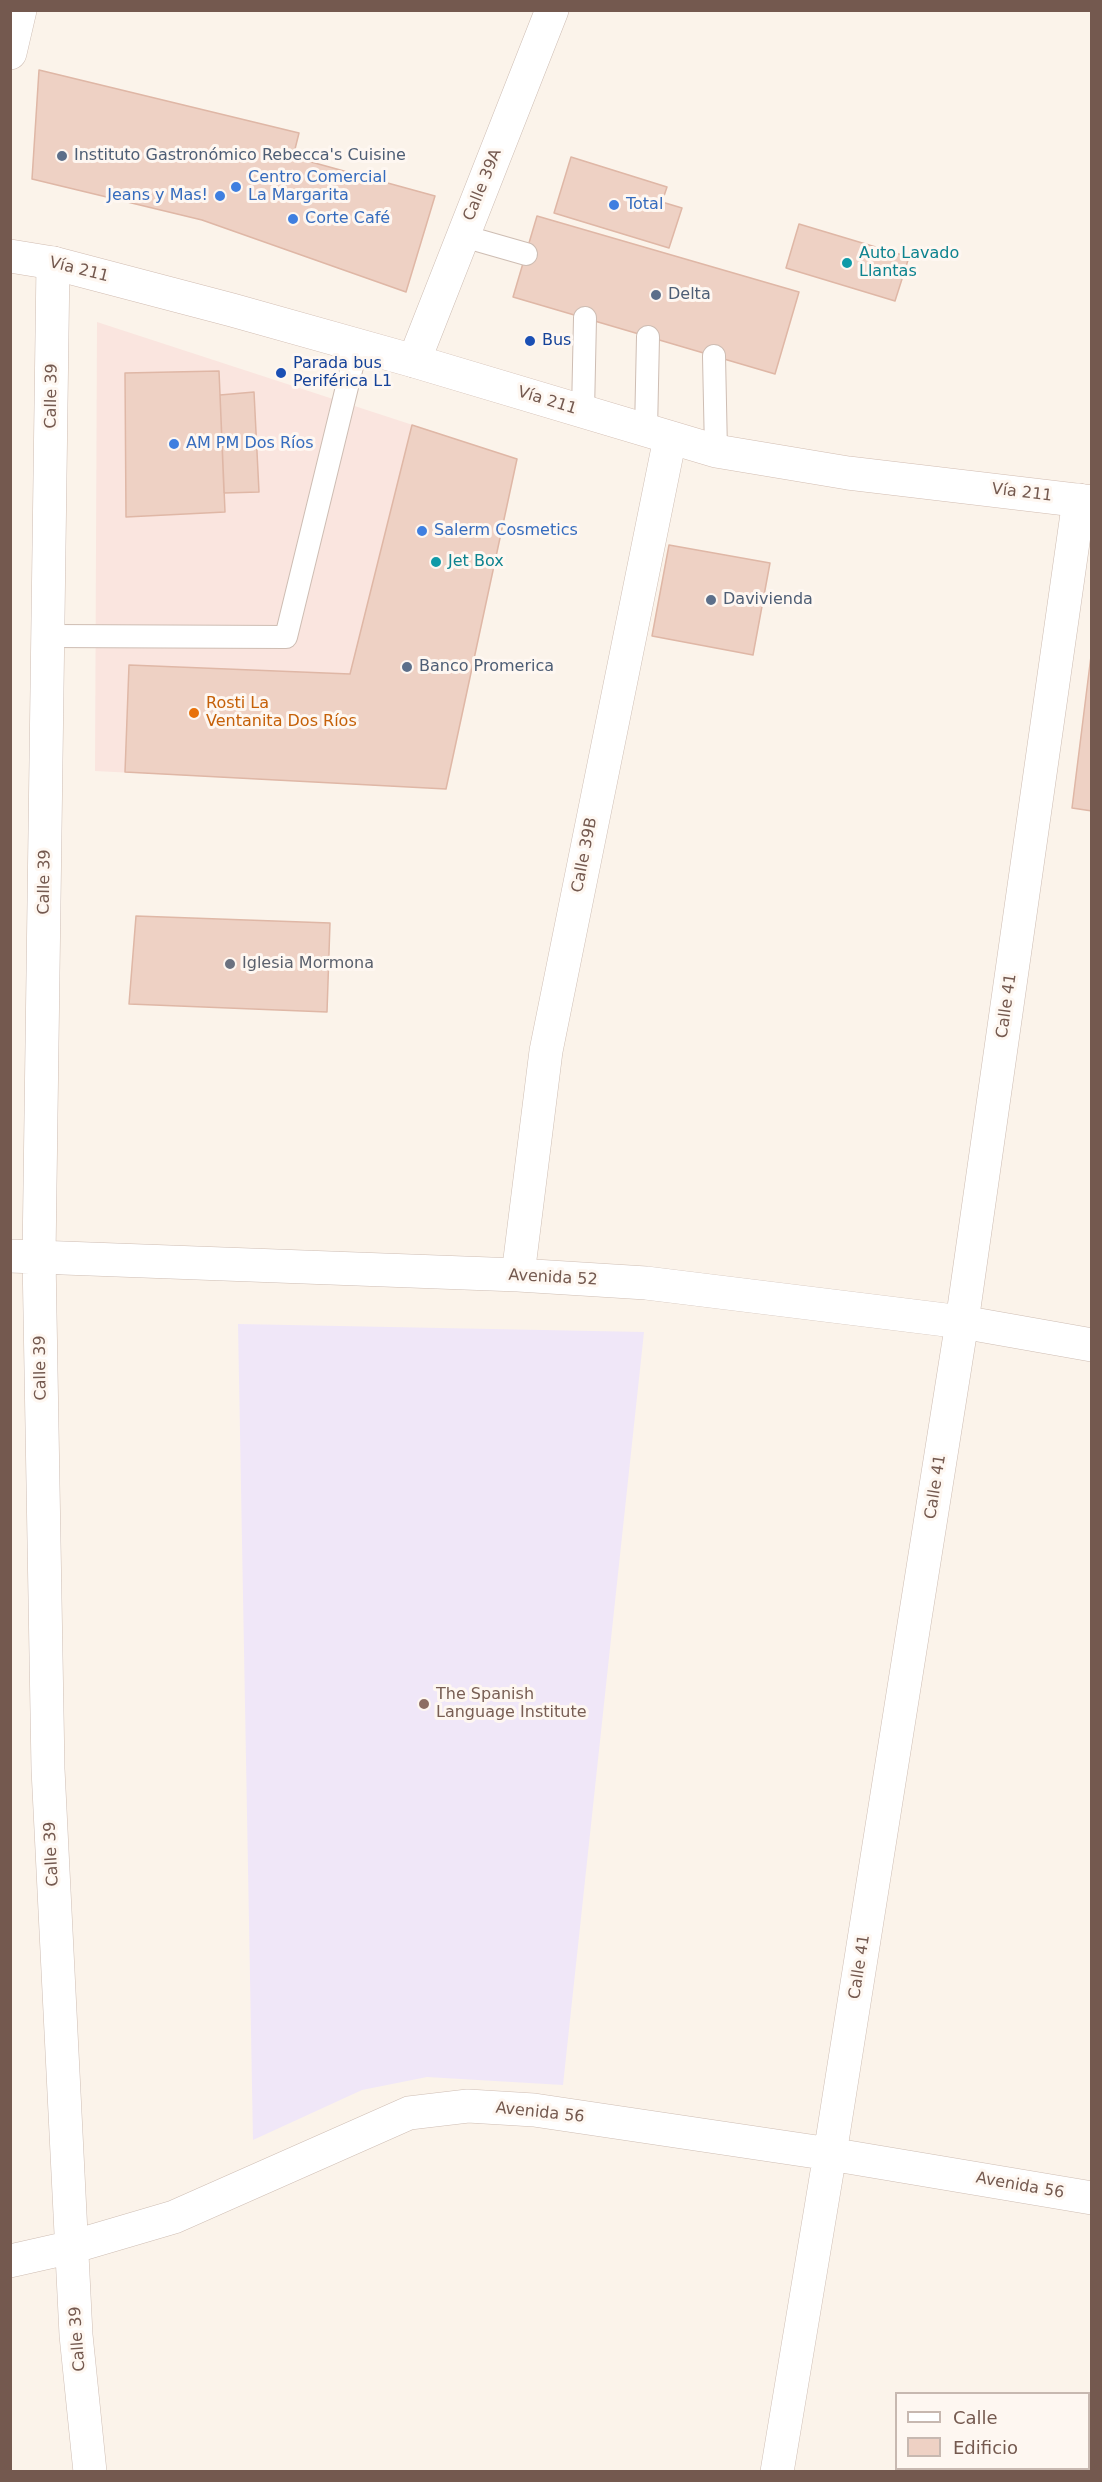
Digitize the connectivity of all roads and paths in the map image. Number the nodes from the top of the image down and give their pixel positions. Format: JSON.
{"nodes":[{"id":1,"x":20,"y":10,"type":"edge"},
{"id":2,"x":552,"y":10,"type":"edge"},
{"id":3,"x":10,"y":52,"type":"edge"},
{"id":4,"x":463,"y":236,"type":"junction"},
{"id":5,"x":526,"y":254,"type":"dead end"},
{"id":6,"x":10,"y":256,"type":"edge"},
{"id":7,"x":53,"y":263,"type":"junction"},
{"id":8,"x":585,"y":318,"type":"dead end"},
{"id":9,"x":648,"y":337,"type":"dead end"},
{"id":10,"x":357,"y":346,"type":"junction"},
{"id":11,"x":714,"y":356,"type":"dead end"},
{"id":12,"x":414,"y":361,"type":"junction"},
{"id":13,"x":583,"y":412,"type":"junction"},
{"id":14,"x":658,"y":435,"type":"junction"},
{"id":15,"x":716,"y":451,"type":"junction"},
{"id":16,"x":1085,"y":501,"type":"edge"},
{"id":17,"x":49,"y":636,"type":"junction"},
{"id":18,"x":25,"y":1256,"type":"edge"},
{"id":19,"x":518,"y":1275,"type":"junction"},
{"id":20,"x":962,"y":1322,"type":"junction"},
{"id":21,"x":1092,"y":1345,"type":"edge"},
{"id":22,"x":830,"y":2154,"type":"junction"},
{"id":23,"x":1092,"y":2198,"type":"edge"},
{"id":24,"x":72,"y":2247,"type":"junction"},
{"id":25,"x":10,"y":2261,"type":"edge"},
{"id":26,"x":90,"y":2472,"type":"edge"},
{"id":27,"x":777,"y":2472,"type":"edge"}],
"edges":[{"from":1,"to":3,"type":"street"},
{"from":2,"to":4,"type":"street","name":"Calle 39A"},
{"from":4,"to":5,"type":"lane"},
{"from":4,"to":12,"type":"street","name":"Calle 39A"},
{"from":6,"to":7,"type":"street","name":"Vía 211"},
{"from":7,"to":10,"type":"street","name":"Vía 211"},
{"from":7,"to":17,"type":"street","name":"Calle 39"},
{"from":8,"to":13,"type":"lane"},
{"from":9,"to":14,"type":"lane"},
{"from":10,"to":12,"type":"street","name":"Vía 211"},
{"from":10,"to":17,"type":"lane"},
{"from":11,"to":15,"type":"lane"},
{"from":12,"to":13,"type":"street","name":"Vía 211"},
{"from":13,"to":14,"type":"street","name":"Vía 211"},
{"from":14,"to":15,"type":"street","name":"Vía 211"},
{"from":14,"to":19,"type":"street","name":"Calle 39B"},
{"from":15,"to":16,"type":"street","name":"Vía 211"},
{"from":16,"to":20,"type":"street","name":"Calle 41"},
{"from":17,"to":18,"type":"street","name":"Calle 39"},
{"from":18,"to":19,"type":"street","name":"Avenida 52"},
{"from":18,"to":24,"type":"street","name":"Calle 39"},
{"from":19,"to":20,"type":"street","name":"Avenida 52"},
{"from":20,"to":21,"type":"street","name":"Avenida 52"},
{"from":20,"to":22,"type":"street","name":"Calle 41"},
{"from":22,"to":23,"type":"street","name":"Avenida 56"},
{"from":22,"to":24,"type":"street","name":"Avenida 56"},
{"from":22,"to":27,"type":"street","name":"Calle 41"},
{"from":24,"to":25,"type":"street","name":"Avenida 56"},
{"from":24,"to":26,"type":"street","name":"Calle 39"}]}
